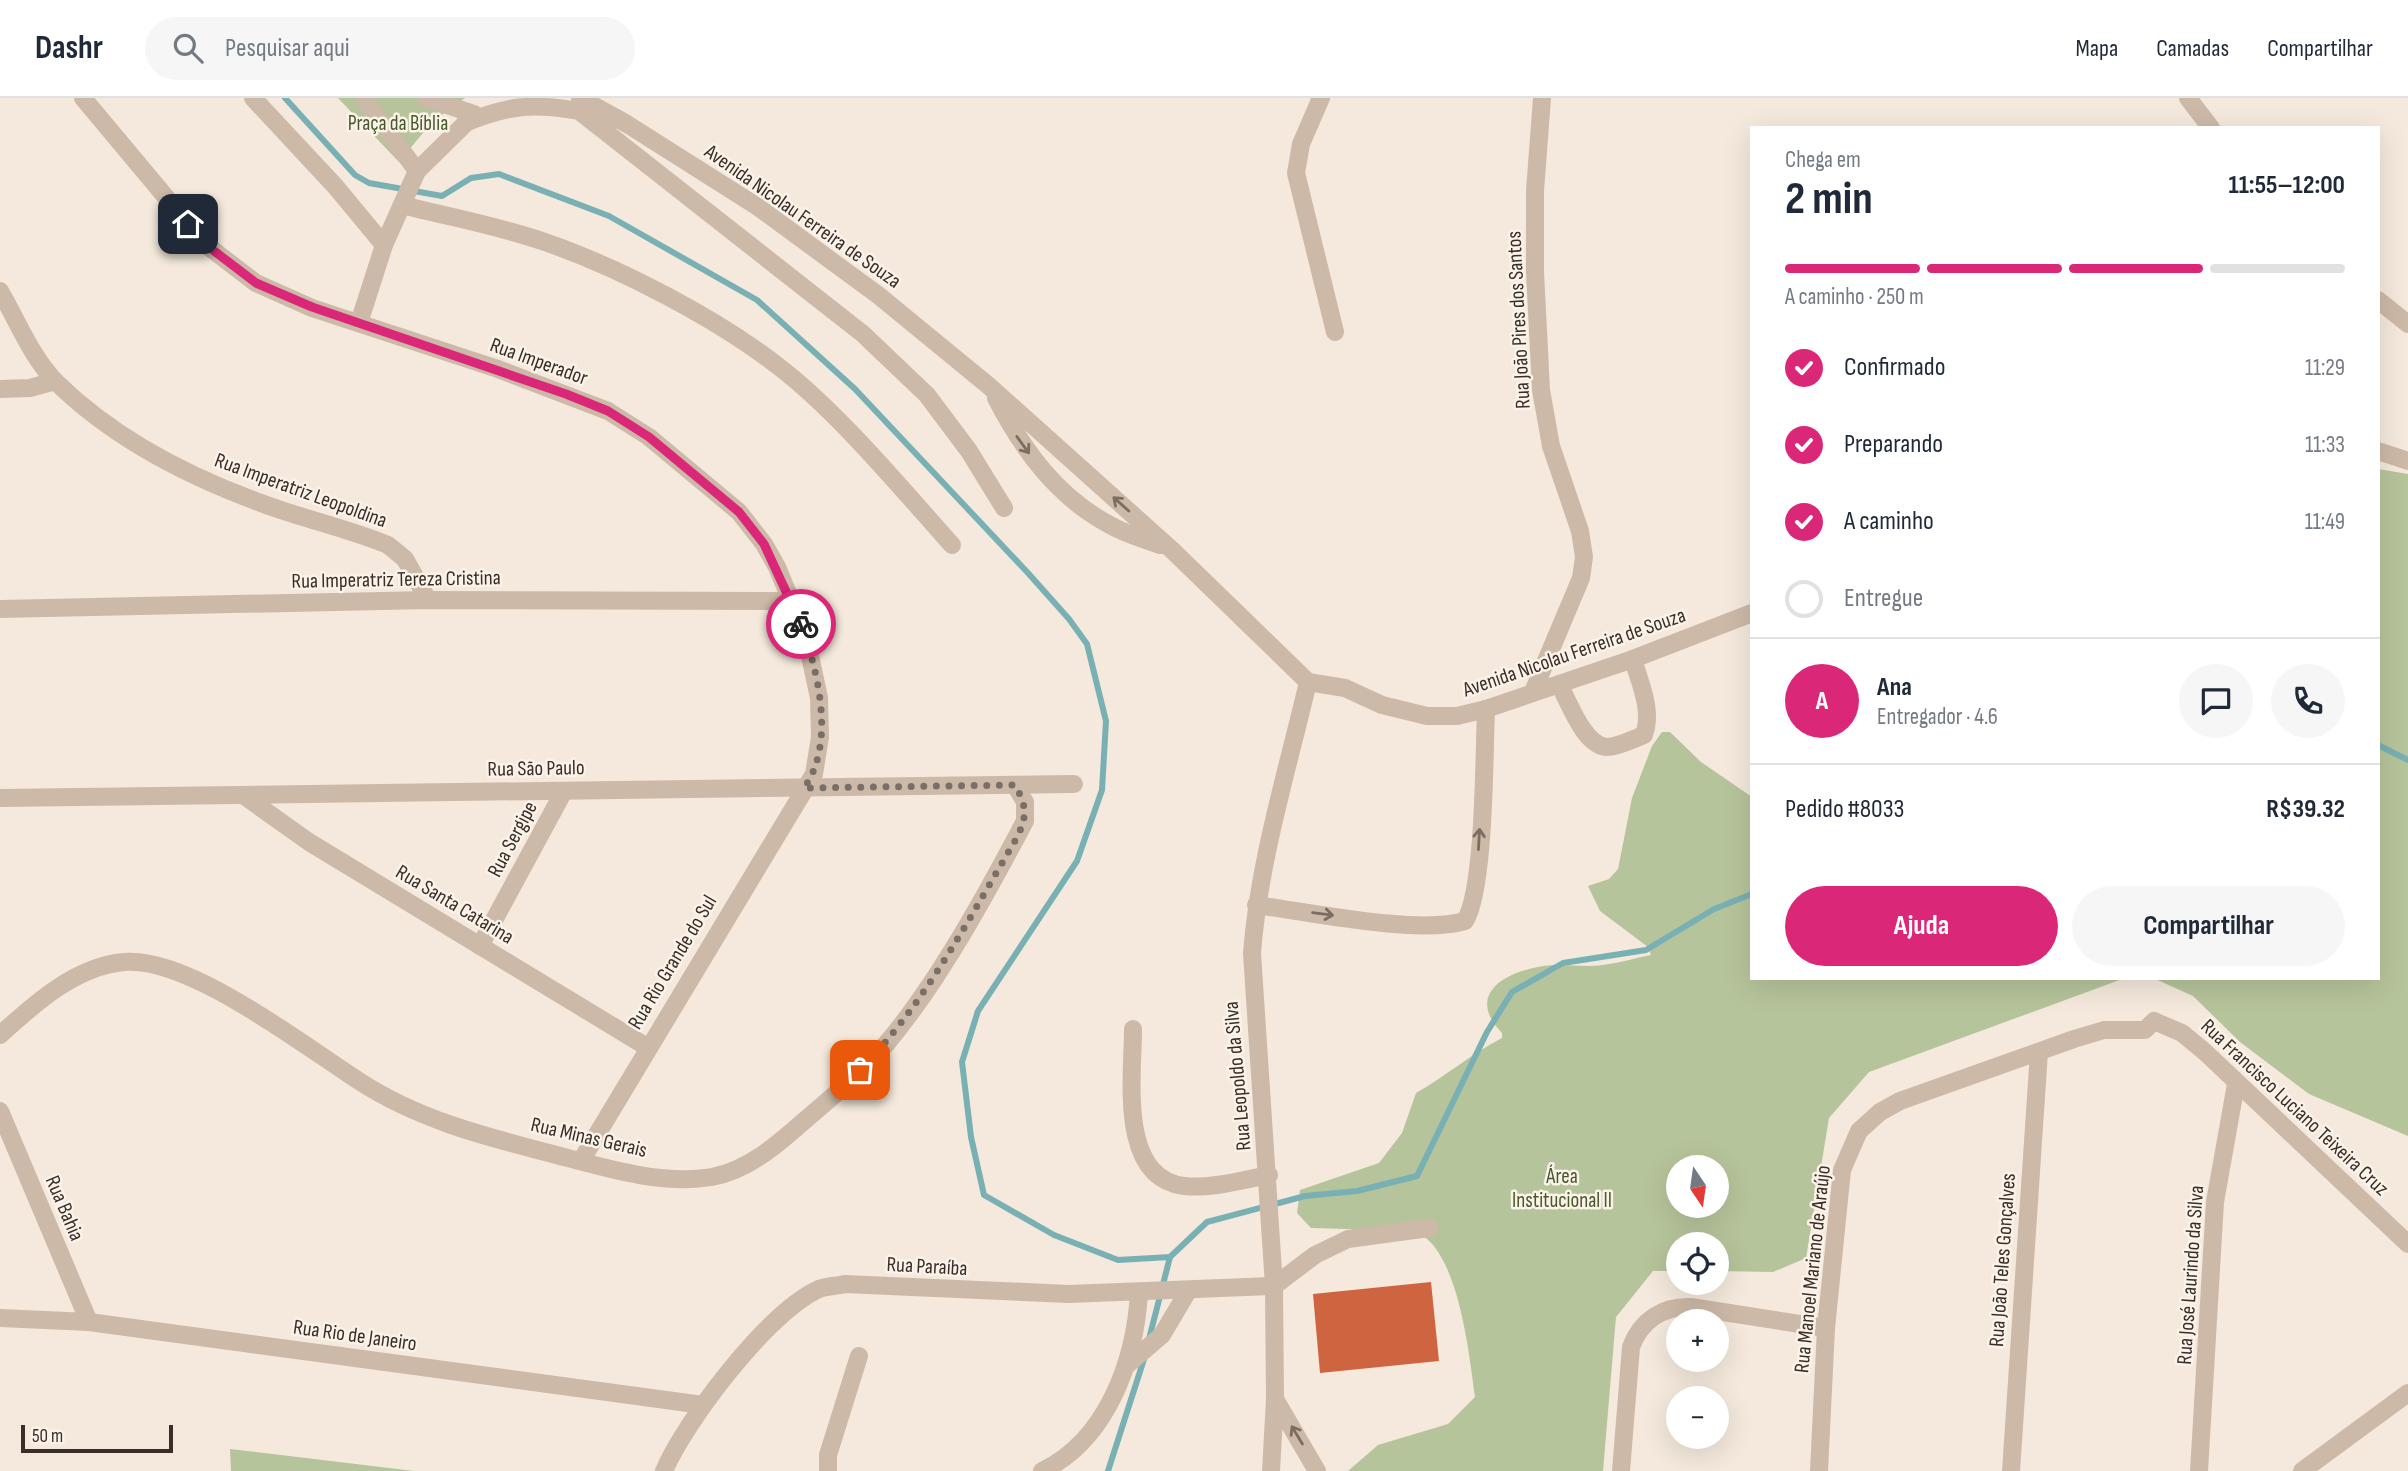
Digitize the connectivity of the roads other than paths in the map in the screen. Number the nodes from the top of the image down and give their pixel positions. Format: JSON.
{"nodes":[{"id":1,"x":83,"y":98,"type":"edge"},
{"id":2,"x":253,"y":98,"type":"edge"},
{"id":3,"x":362,"y":98,"type":"edge"},
{"id":4,"x":426,"y":98,"type":"edge"},
{"id":5,"x":507,"y":98,"type":"edge"},
{"id":6,"x":580,"y":98,"type":"edge"},
{"id":7,"x":1321,"y":98,"type":"edge"},
{"id":8,"x":1542,"y":98,"type":"edge"},
{"id":9,"x":2188,"y":98,"type":"edge"},
{"id":10,"x":470,"y":119,"type":"junction"},
{"id":11,"x":2209,"y":126,"type":"edge"},
{"id":12,"x":418,"y":171,"type":"junction"},
{"id":13,"x":401,"y":205,"type":"junction"},
{"id":14,"x":384,"y":246,"type":"junction"},
{"id":15,"x":0,"y":291,"type":"edge"},
{"id":16,"x":2380,"y":302,"type":"edge"},
{"id":17,"x":359,"y":323,"type":"junction"},
{"id":18,"x":2408,"y":324,"type":"edge"},
{"id":19,"x":1335,"y":332,"type":"dead end"},
{"id":20,"x":55,"y":381,"type":"junction"},
{"id":21,"x":989,"y":386,"type":"junction"},
{"id":22,"x":0,"y":388,"type":"edge"},
{"id":23,"x":2380,"y":453,"type":"edge"},
{"id":24,"x":2408,"y":461,"type":"edge"},
{"id":25,"x":1004,"y":508,"type":"dead end"},
{"id":26,"x":952,"y":545,"type":"dead end"},
{"id":27,"x":1172,"y":550,"type":"junction"},
{"id":28,"x":428,"y":600,"type":"junction"},
{"id":29,"x":793,"y":601,"type":"junction"},
{"id":30,"x":0,"y":609,"type":"edge"},
{"id":31,"x":1750,"y":614,"type":"edge"},
{"id":32,"x":1633,"y":659,"type":"junction"},
{"id":33,"x":1308,"y":682,"type":"junction"},
{"id":34,"x":1559,"y":684,"type":"junction"},
{"id":35,"x":1533,"y":692,"type":"junction"},
{"id":36,"x":1486,"y":709,"type":"junction"},
{"id":37,"x":1074,"y":784,"type":"dead end"},
{"id":38,"x":1015,"y":785,"type":"junction"},
{"id":39,"x":804,"y":788,"type":"junction"},
{"id":40,"x":564,"y":791,"type":"junction"},
{"id":41,"x":243,"y":795,"type":"junction"},
{"id":42,"x":0,"y":798,"type":"edge"},
{"id":43,"x":1256,"y":905,"type":"junction"},
{"id":44,"x":480,"y":946,"type":"junction"},
{"id":45,"x":1133,"y":1029,"type":"dead end"},
{"id":46,"x":2144,"y":1030,"type":"joint"},
{"id":47,"x":0,"y":1035,"type":"edge"},
{"id":48,"x":647,"y":1047,"type":"junction"},
{"id":49,"x":2039,"y":1052,"type":"junction"},
{"id":50,"x":2236,"y":1084,"type":"junction"},
{"id":51,"x":0,"y":1111,"type":"edge"},
{"id":52,"x":581,"y":1161,"type":"junction"},
{"id":53,"x":1269,"y":1175,"type":"junction"},
{"id":54,"x":1429,"y":1228,"type":"dead end"},
{"id":55,"x":2408,"y":1244,"type":"edge"},
{"id":56,"x":1274,"y":1286,"type":"junction"},
{"id":57,"x":1188,"y":1290,"type":"junction"},
{"id":58,"x":1139,"y":1293,"type":"junction"},
{"id":59,"x":0,"y":1318,"type":"edge"},
{"id":60,"x":89,"y":1322,"type":"junction"},
{"id":61,"x":1826,"y":1328,"type":"junction"},
{"id":62,"x":859,"y":1356,"type":"dead end"},
{"id":63,"x":1127,"y":1365,"type":"junction"},
{"id":64,"x":2408,"y":1393,"type":"edge"},
{"id":65,"x":1275,"y":1399,"type":"junction"},
{"id":66,"x":703,"y":1405,"type":"junction"},
{"id":67,"x":664,"y":1471,"type":"edge"},
{"id":68,"x":828,"y":1471,"type":"edge"},
{"id":69,"x":1042,"y":1471,"type":"edge"},
{"id":70,"x":1271,"y":1471,"type":"edge"},
{"id":71,"x":1317,"y":1471,"type":"edge"},
{"id":72,"x":1621,"y":1471,"type":"edge"},
{"id":73,"x":1819,"y":1471,"type":"edge"},
{"id":74,"x":2011,"y":1471,"type":"edge"},
{"id":75,"x":2199,"y":1471,"type":"edge"},
{"id":76,"x":2302,"y":1471,"type":"edge"}],
"edges":[{"from":1,"to":17,"type":"street","name":"Rua Imperador"},
{"from":2,"to":14,"type":"street"},
{"from":3,"to":12,"type":"street"},
{"from":4,"to":10,"type":"street"},
{"from":5,"to":10,"type":"street"},
{"from":6,"to":21,"type":"street","name":"Avenida Nicolau Ferreira de Souza"},
{"from":7,"to":19,"type":"street"},
{"from":8,"to":35,"type":"street","name":"Rua João Pires dos Santos"},
{"from":9,"to":11,"type":"street"},
{"from":10,"to":12,"type":"street"},
{"from":10,"to":25,"type":"street"},
{"from":12,"to":13,"type":"street"},
{"from":13,"to":14,"type":"street"},
{"from":13,"to":26,"type":"street"},
{"from":14,"to":17,"type":"street"},
{"from":15,"to":20,"type":"street","name":"Rua Imperatriz Leopoldina"},
{"from":16,"to":18,"type":"street"},
{"from":17,"to":29,"type":"street","name":"Rua Imperador"},
{"from":20,"to":22,"type":"street"},
{"from":20,"to":28,"type":"street","name":"Rua Imperatriz Leopoldina"},
{"from":27,"to":21,"type":"street","name":"Avenida Nicolau Ferreira de Souza","one_way":true},
{"from":21,"to":27,"type":"street","name":"Avenida Nicolau Ferreira de Souza","one_way":true},
{"from":23,"to":24,"type":"street"},
{"from":27,"to":33,"type":"street","name":"Avenida Nicolau Ferreira de Souza"},
{"from":28,"to":29,"type":"street","name":"Rua Imperatriz Tereza Cristina"},
{"from":28,"to":30,"type":"street","name":"Rua Imperatriz Tereza Cristina"},
{"from":29,"to":39,"type":"street","name":"Rua Imperador"},
{"from":31,"to":32,"type":"street","name":"Avenida Nicolau Ferreira de Souza"},
{"from":32,"to":34,"type":"street","name":"Avenida Nicolau Ferreira de Souza"},
{"from":32,"to":34,"type":"street"},
{"from":33,"to":36,"type":"street","name":"Avenida Nicolau Ferreira de Souza"},
{"from":33,"to":43,"type":"street","name":"Rua Leopoldo da Silva"},
{"from":34,"to":35,"type":"street","name":"Avenida Nicolau Ferreira de Souza"},
{"from":35,"to":36,"type":"street","name":"Avenida Nicolau Ferreira de Souza"},
{"from":43,"to":36,"type":"street","one_way":true},
{"from":37,"to":38,"type":"street","name":"Rua São Paulo"},
{"from":38,"to":39,"type":"street","name":"Rua São Paulo"},
{"from":38,"to":52,"type":"street","name":"Rua Minas Gerais"},
{"from":39,"to":40,"type":"street","name":"Rua São Paulo"},
{"from":39,"to":48,"type":"street","name":"Rua Rio Grande do Sul"},
{"from":40,"to":41,"type":"street","name":"Rua São Paulo"},
{"from":40,"to":44,"type":"street","name":"Rua Sergipe"},
{"from":41,"to":42,"type":"street","name":"Rua São Paulo"},
{"from":41,"to":44,"type":"street","name":"Rua Santa Catarina"},
{"from":43,"to":53,"type":"street","name":"Rua Leopoldo da Silva"},
{"from":44,"to":48,"type":"street","name":"Rua Santa Catarina"},
{"from":45,"to":53,"type":"street"},
{"from":46,"to":49,"type":"street","name":"Rua Manoel Mariano de Araújo"},
{"from":46,"to":50,"type":"street","name":"Rua Francisco Luciano Teixeira Cruz"},
{"from":47,"to":52,"type":"street","name":"Rua Minas Gerais"},
{"from":48,"to":52,"type":"street","name":"Rua Rio Grande do Sul"},
{"from":49,"to":61,"type":"street","name":"Rua Manoel Mariano de Araújo"},
{"from":49,"to":74,"type":"street","name":"Rua João Teles Gonçalves"},
{"from":50,"to":55,"type":"street","name":"Rua Francisco Luciano Teixeira Cruz"},
{"from":50,"to":75,"type":"street","name":"Rua José Laurindo da Silva"},
{"from":51,"to":60,"type":"street","name":"Rua Bahia"},
{"from":53,"to":56,"type":"street","name":"Rua Leopoldo da Silva"},
{"from":54,"to":56,"type":"street"},
{"from":56,"to":57,"type":"street","name":"Rua Paraíba"},
{"from":56,"to":65,"type":"street","name":"Rua Leopoldo da Silva"},
{"from":57,"to":58,"type":"street","name":"Rua Paraíba"},
{"from":57,"to":63,"type":"street"},
{"from":58,"to":63,"type":"street"},
{"from":58,"to":66,"type":"street","name":"Rua Paraíba"},
{"from":59,"to":60,"type":"street","name":"Rua Rio de Janeiro"},
{"from":60,"to":66,"type":"street","name":"Rua Rio de Janeiro"},
{"from":61,"to":72,"type":"street"},
{"from":61,"to":73,"type":"street","name":"Rua Manoel Mariano de Araújo"},
{"from":62,"to":68,"type":"street"},
{"from":63,"to":69,"type":"street"},
{"from":64,"to":76,"type":"street"},
{"from":65,"to":70,"type":"street","name":"Rua Leopoldo da Silva"},
{"from":71,"to":65,"type":"street","one_way":true},
{"from":66,"to":67,"type":"street","name":"Rua Paraíba"}]}
